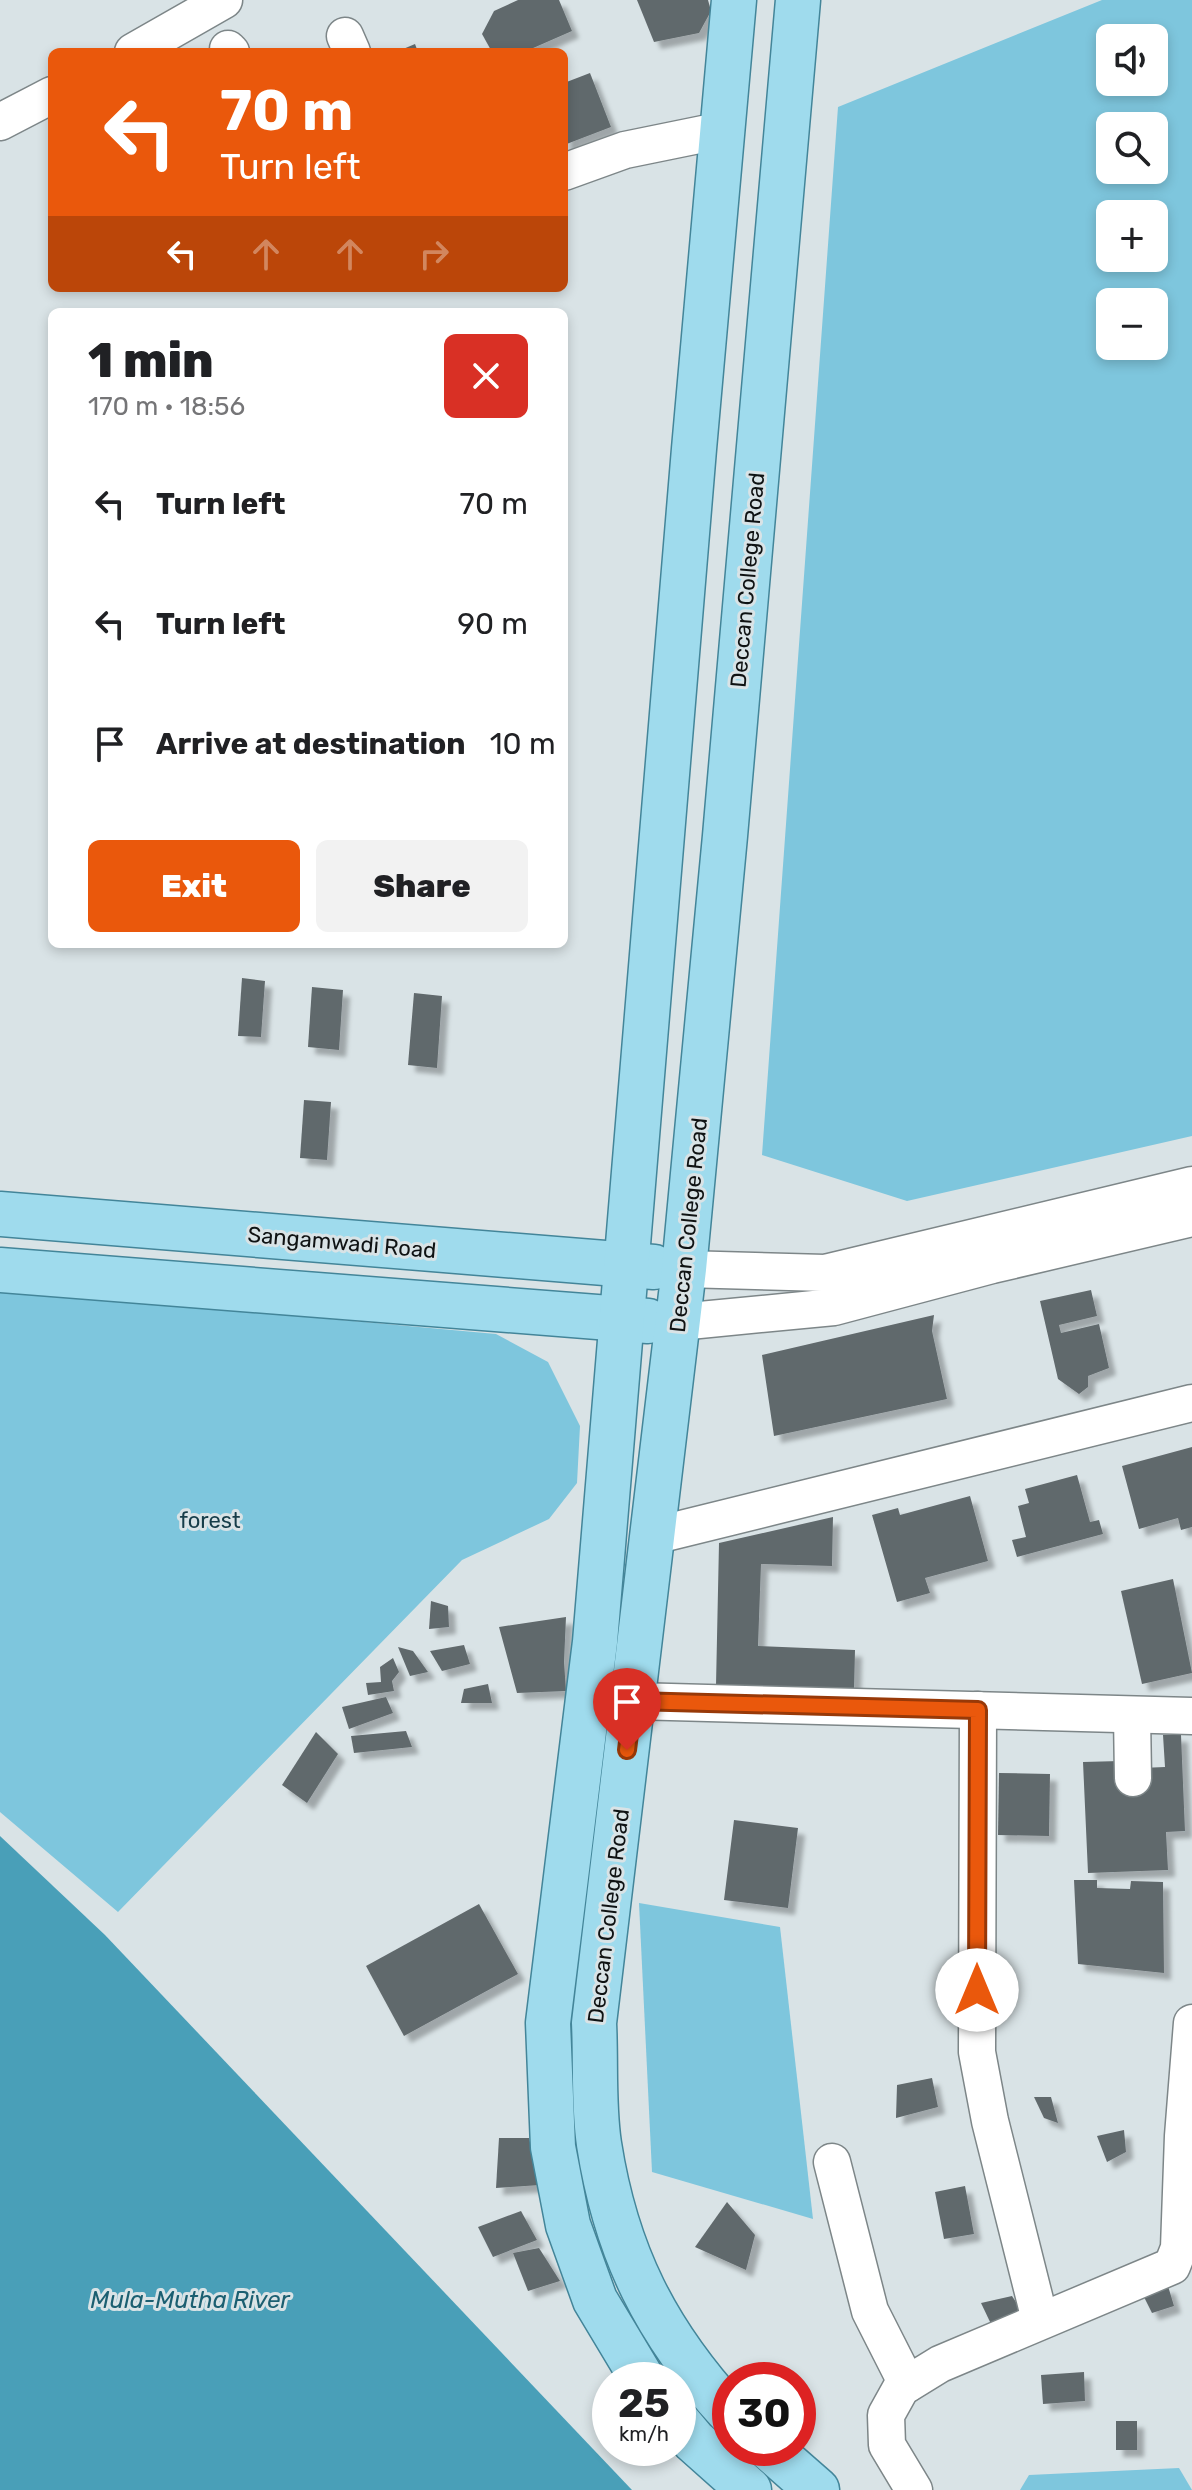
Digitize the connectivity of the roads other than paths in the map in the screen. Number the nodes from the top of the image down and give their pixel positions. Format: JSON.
{"nodes":[{"id":1,"x":224,"y":0,"type":"edge"},
{"id":2,"x":734,"y":0,"type":"edge"},
{"id":3,"x":798,"y":0,"type":"edge"},
{"id":4,"x":140,"y":48,"type":"edge"},
{"id":5,"x":48,"y":97,"type":"edge"},
{"id":6,"x":0,"y":122,"type":"edge"},
{"id":7,"x":723,"y":130,"type":"junction"},
{"id":8,"x":568,"y":171,"type":"edge"},
{"id":9,"x":1192,"y":1185,"type":"edge"},
{"id":10,"x":0,"y":1214,"type":"edge"},
{"id":11,"x":1192,"y":1218,"type":"edge"},
{"id":12,"x":626,"y":1265,"type":"junction"},
{"id":13,"x":684,"y":1269,"type":"junction"},
{"id":14,"x":0,"y":1270,"type":"edge"},
{"id":15,"x":621,"y":1319,"type":"junction"},
{"id":16,"x":679,"y":1322,"type":"junction"},
{"id":17,"x":1192,"y":1403,"type":"edge"},
{"id":18,"x":653,"y":1536,"type":"junction"},
{"id":19,"x":633,"y":1701,"type":"junction"},
{"id":20,"x":978,"y":1710,"type":"junction"},
{"id":21,"x":1132,"y":1715,"type":"junction"},
{"id":22,"x":1192,"y":1716,"type":"edge"},
{"id":23,"x":1133,"y":1778,"type":"dead end"},
{"id":24,"x":1192,"y":2024,"type":"edge"},
{"id":25,"x":832,"y":2162,"type":"dead end"},
{"id":26,"x":1040,"y":2320,"type":"junction"},
{"id":27,"x":632,"y":2362,"type":"edge"},
{"id":28,"x":907,"y":2384,"type":"junction"},
{"id":29,"x":712,"y":2391,"type":"edge"},
{"id":30,"x":696,"y":2443,"type":"edge"},
{"id":31,"x":790,"y":2466,"type":"edge"},
{"id":32,"x":749,"y":2490,"type":"edge"},
{"id":33,"x":817,"y":2490,"type":"edge"},
{"id":34,"x":914,"y":2490,"type":"edge"}],
"edges":[{"from":1,"to":4,"type":"street"},
{"from":2,"to":7,"type":"main road"},
{"from":3,"to":13,"type":"main road","name":"Deccan College Road"},
{"from":5,"to":6,"type":"street"},
{"from":7,"to":8,"type":"street"},
{"from":7,"to":12,"type":"main road"},
{"from":9,"to":13,"type":"street"},
{"from":10,"to":12,"type":"main road","name":"Sangamwadi Road"},
{"from":11,"to":16,"type":"street"},
{"from":12,"to":13,"type":"main road","name":"Sangamwadi Road"},
{"from":12,"to":15,"type":"main road"},
{"from":13,"to":16,"type":"main road","name":"Deccan College Road"},
{"from":14,"to":15,"type":"main road"},
{"from":15,"to":16,"type":"main road"},
{"from":15,"to":27,"type":"main road"},
{"from":16,"to":18,"type":"main road","name":"Deccan College Road"},
{"from":17,"to":18,"type":"street"},
{"from":18,"to":19,"type":"main road","name":"Deccan College Road"},
{"from":19,"to":20,"type":"street"},
{"from":19,"to":29,"type":"main road","name":"Deccan College Road"},
{"from":20,"to":21,"type":"street"},
{"from":20,"to":26,"type":"street"},
{"from":21,"to":22,"type":"street"},
{"from":21,"to":23,"type":"street"},
{"from":24,"to":26,"type":"street"},
{"from":25,"to":28,"type":"street"},
{"from":26,"to":28,"type":"street"},
{"from":28,"to":34,"type":"street"},
{"from":30,"to":32,"type":"main road"},
{"from":31,"to":33,"type":"main road"}]}
